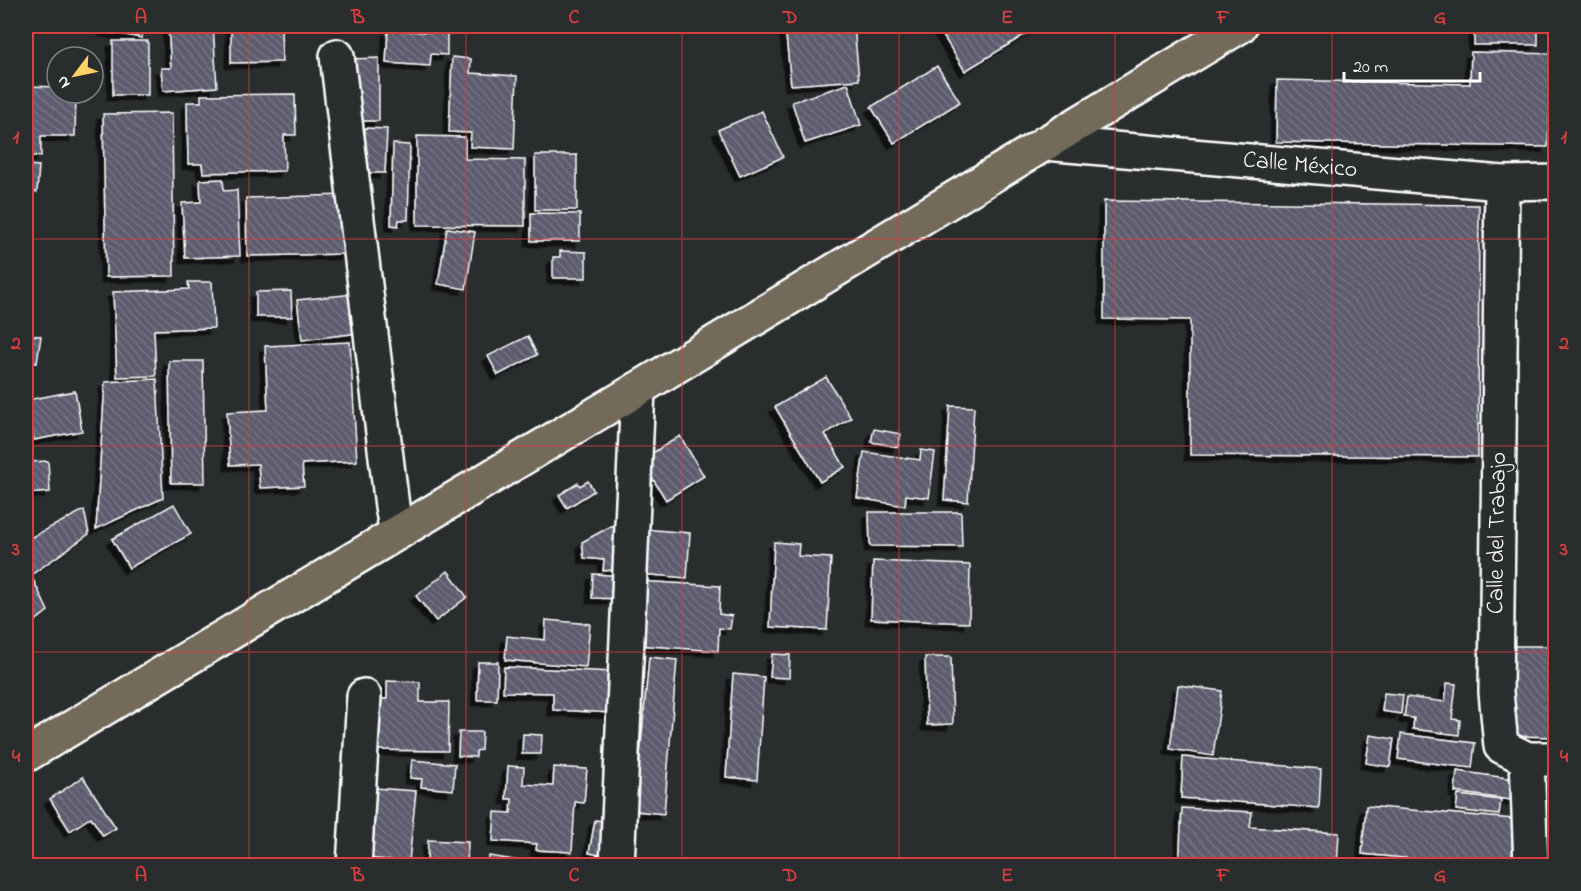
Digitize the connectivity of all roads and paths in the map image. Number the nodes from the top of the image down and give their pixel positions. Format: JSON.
{"nodes":[{"id":1,"x":1240,"y":26,"type":"edge"},
{"id":2,"x":337,"y":56,"type":"dead end"},
{"id":3,"x":1045,"y":143,"type":"junction"},
{"id":4,"x":1556,"y":182,"type":"edge"},
{"id":5,"x":1502,"y":183,"type":"junction"},
{"id":6,"x":638,"y":389,"type":"junction"},
{"id":7,"x":397,"y":533,"type":"junction"},
{"id":8,"x":364,"y":696,"type":"dead end"},
{"id":9,"x":26,"y":755,"type":"edge"},
{"id":10,"x":1541,"y":759,"type":"edge"},
{"id":11,"x":354,"y":866,"type":"edge"},
{"id":12,"x":617,"y":866,"type":"edge"},
{"id":13,"x":1531,"y":866,"type":"edge"}],
"edges":[{"from":1,"to":3,"type":"main road"},
{"from":2,"to":7,"type":"street"},
{"from":3,"to":5,"type":"street","name":"Calle México"},
{"from":3,"to":6,"type":"main road"},
{"from":4,"to":5,"type":"street","name":"Calle México"},
{"from":5,"to":10,"type":"street","name":"Calle del Trabajo"},
{"from":6,"to":7,"type":"main road"},
{"from":6,"to":12,"type":"street"},
{"from":7,"to":9,"type":"main road"},
{"from":8,"to":11,"type":"street"},
{"from":10,"to":13,"type":"street","name":"Calle del Trabajo"}]}
